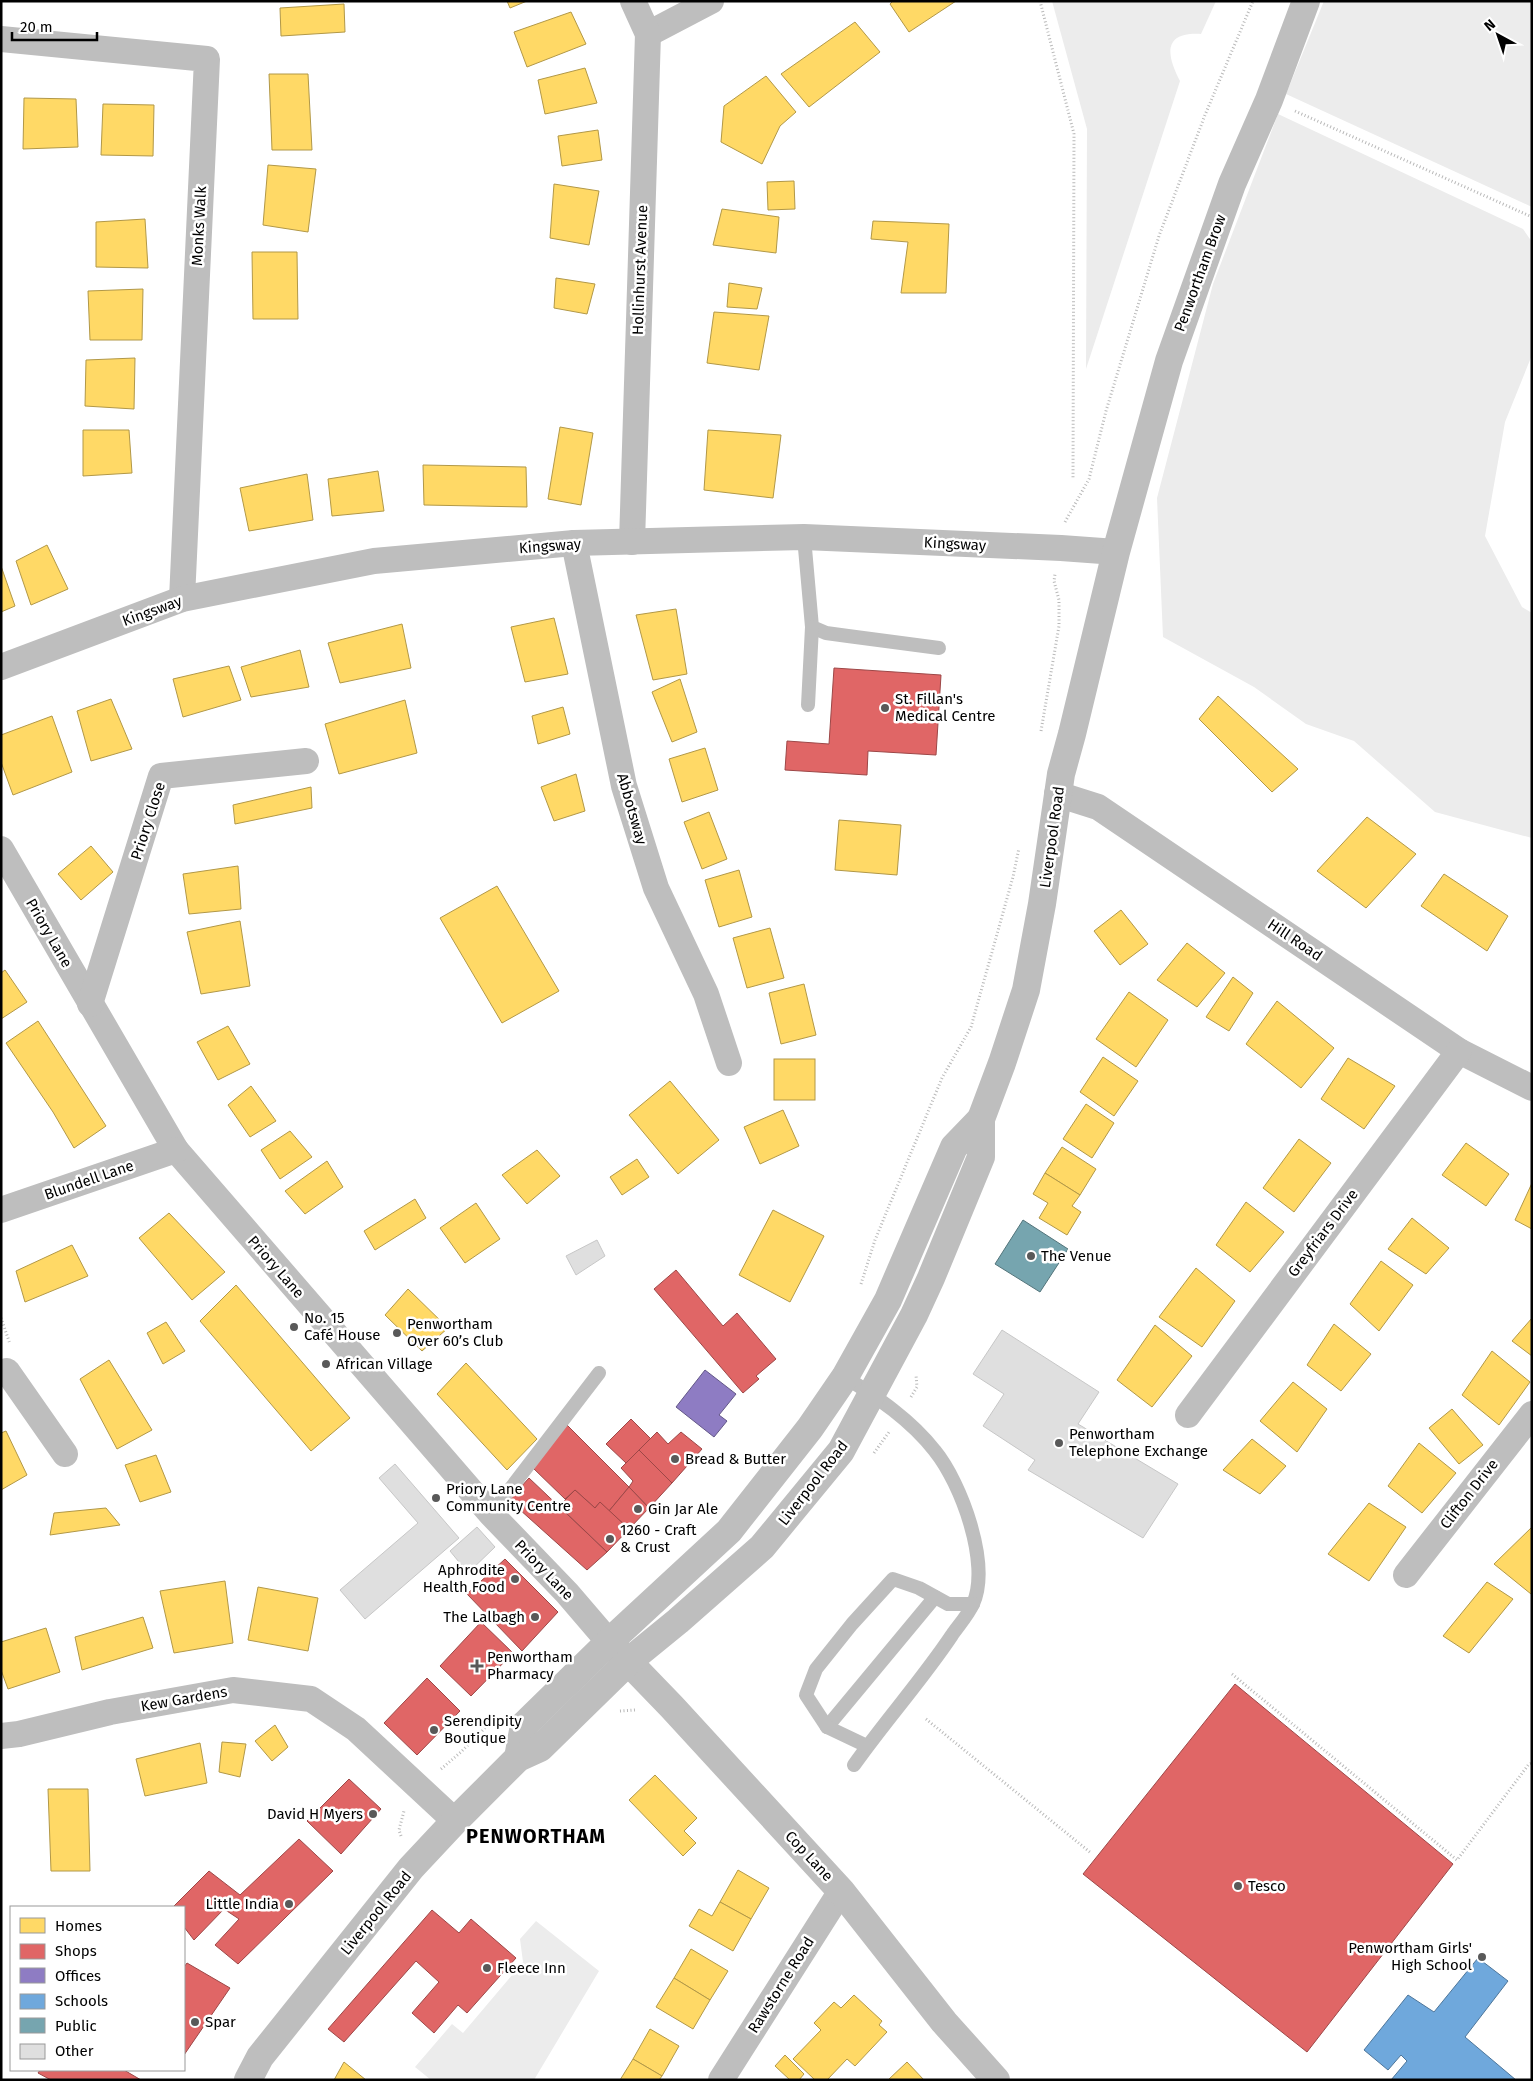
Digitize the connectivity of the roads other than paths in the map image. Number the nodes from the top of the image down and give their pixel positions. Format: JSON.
{"nodes":[{"id":1,"x":633,"y":1,"type":"edge"},
{"id":2,"x":711,"y":1,"type":"edge"},
{"id":3,"x":1306,"y":1,"type":"edge"},
{"id":4,"x":648,"y":34,"type":"junction"},
{"id":5,"x":1,"y":39,"type":"edge"},
{"id":6,"x":804,"y":537,"type":"junction"},
{"id":7,"x":632,"y":542,"type":"junction"},
{"id":8,"x":574,"y":543,"type":"junction"},
{"id":9,"x":1116,"y":552,"type":"junction"},
{"id":10,"x":182,"y":599,"type":"junction"},
{"id":11,"x":812,"y":627,"type":"junction"},
{"id":12,"x":939,"y":648,"type":"dead end"},
{"id":13,"x":1,"y":667,"type":"edge"},
{"id":14,"x":808,"y":705,"type":"dead end"},
{"id":15,"x":306,"y":760,"type":"dead end"},
{"id":16,"x":1057,"y":794,"type":"junction"},
{"id":17,"x":1,"y":849,"type":"edge"},
{"id":18,"x":90,"y":1004,"type":"junction"},
{"id":19,"x":1459,"y":1051,"type":"junction"},
{"id":20,"x":729,"y":1063,"type":"dead end"},
{"id":21,"x":1532,"y":1088,"type":"edge"},
{"id":22,"x":980,"y":1120,"type":"junction"},
{"id":23,"x":176,"y":1150,"type":"junction"},
{"id":24,"x":1,"y":1210,"type":"edge"},
{"id":25,"x":4,"y":1372,"type":"edge"},
{"id":26,"x":599,"y":1373,"type":"dead end"},
{"id":27,"x":845,"y":1378,"type":"junction"},
{"id":28,"x":872,"y":1394,"type":"junction"},
{"id":29,"x":1532,"y":1414,"type":"edge"},
{"id":30,"x":1188,"y":1415,"type":"dead end"},
{"id":31,"x":65,"y":1454,"type":"dead end"},
{"id":32,"x":491,"y":1514,"type":"junction"},
{"id":33,"x":1406,"y":1575,"type":"dead end"},
{"id":34,"x":935,"y":1597,"type":"junction"},
{"id":35,"x":973,"y":1604,"type":"junction"},
{"id":36,"x":609,"y":1642,"type":"junction"},
{"id":37,"x":629,"y":1661,"type":"junction"},
{"id":38,"x":827,"y":1727,"type":"junction"},
{"id":39,"x":10,"y":1735,"type":"edge"},
{"id":40,"x":867,"y":1746,"type":"junction"},
{"id":41,"x":1,"y":1757,"type":"edge"},
{"id":42,"x":518,"y":1758,"type":"junction"},
{"id":43,"x":854,"y":1765,"type":"dead end"},
{"id":44,"x":455,"y":1822,"type":"junction"},
{"id":45,"x":841,"y":1891,"type":"junction"},
{"id":46,"x":248,"y":2080,"type":"edge"},
{"id":47,"x":721,"y":2080,"type":"edge"},
{"id":48,"x":996,"y":2080,"type":"edge"}],
"edges":[{"from":1,"to":4,"type":"street","name":"Hollinhurst Avenue"},
{"from":2,"to":4,"type":"street"},
{"from":3,"to":9,"type":"street","name":"Penwortham Brow"},
{"from":4,"to":7,"type":"street","name":"Hollinhurst Avenue"},
{"from":5,"to":10,"type":"street","name":"Monks Walk"},
{"from":6,"to":7,"type":"street","name":"Kingsway"},
{"from":6,"to":9,"type":"street","name":"Kingsway"},
{"from":6,"to":11,"type":"lane"},
{"from":7,"to":8,"type":"street","name":"Kingsway"},
{"from":8,"to":10,"type":"street","name":"Kingsway"},
{"from":8,"to":20,"type":"street","name":"Abbotsway"},
{"from":9,"to":16,"type":"street","name":"Liverpool Road"},
{"from":10,"to":13,"type":"street","name":"Kingsway"},
{"from":11,"to":12,"type":"lane"},
{"from":11,"to":14,"type":"lane"},
{"from":15,"to":18,"type":"street","name":"Priory Close"},
{"from":16,"to":19,"type":"street","name":"Hill Road"},
{"from":16,"to":22,"type":"street","name":"Liverpool Road"},
{"from":17,"to":18,"type":"street","name":"Priory Lane"},
{"from":18,"to":23,"type":"street","name":"Priory Lane"},
{"from":19,"to":21,"type":"street","name":"Hill Road"},
{"from":19,"to":30,"type":"street","name":"Greyfriars Drive"},
{"from":22,"to":27,"type":"street","name":"Liverpool Road"},
{"from":22,"to":28,"type":"street","name":"Liverpool Road"},
{"from":23,"to":24,"type":"street","name":"Blundell Lane"},
{"from":23,"to":32,"type":"street","name":"Priory Lane"},
{"from":25,"to":31,"type":"street"},
{"from":26,"to":32,"type":"lane"},
{"from":27,"to":28,"type":"lane"},
{"from":27,"to":36,"type":"street","name":"Liverpool Road"},
{"from":28,"to":35,"type":"lane"},
{"from":28,"to":37,"type":"street","name":"Liverpool Road"},
{"from":29,"to":33,"type":"street","name":"Clifton Drive"},
{"from":32,"to":36,"type":"street","name":"Priory Lane"},
{"from":34,"to":35,"type":"lane"},
{"from":34,"to":38,"type":"lane"},
{"from":34,"to":38,"type":"lane"},
{"from":35,"to":40,"type":"lane"},
{"from":36,"to":37,"type":"street","name":"Cop Lane"},
{"from":36,"to":42,"type":"street","name":"Liverpool Road"},
{"from":37,"to":42,"type":"street","name":"Liverpool Road"},
{"from":37,"to":45,"type":"street","name":"Cop Lane"},
{"from":38,"to":40,"type":"lane"},
{"from":39,"to":41,"type":"street","name":"Kew Gardens"},
{"from":39,"to":44,"type":"street","name":"Kew Gardens"},
{"from":40,"to":43,"type":"lane"},
{"from":42,"to":44,"type":"street","name":"Liverpool Road"},
{"from":44,"to":46,"type":"street","name":"Liverpool Road"},
{"from":45,"to":47,"type":"street","name":"Rawstorne Road"},
{"from":45,"to":48,"type":"street","name":"Cop Lane"}]}
